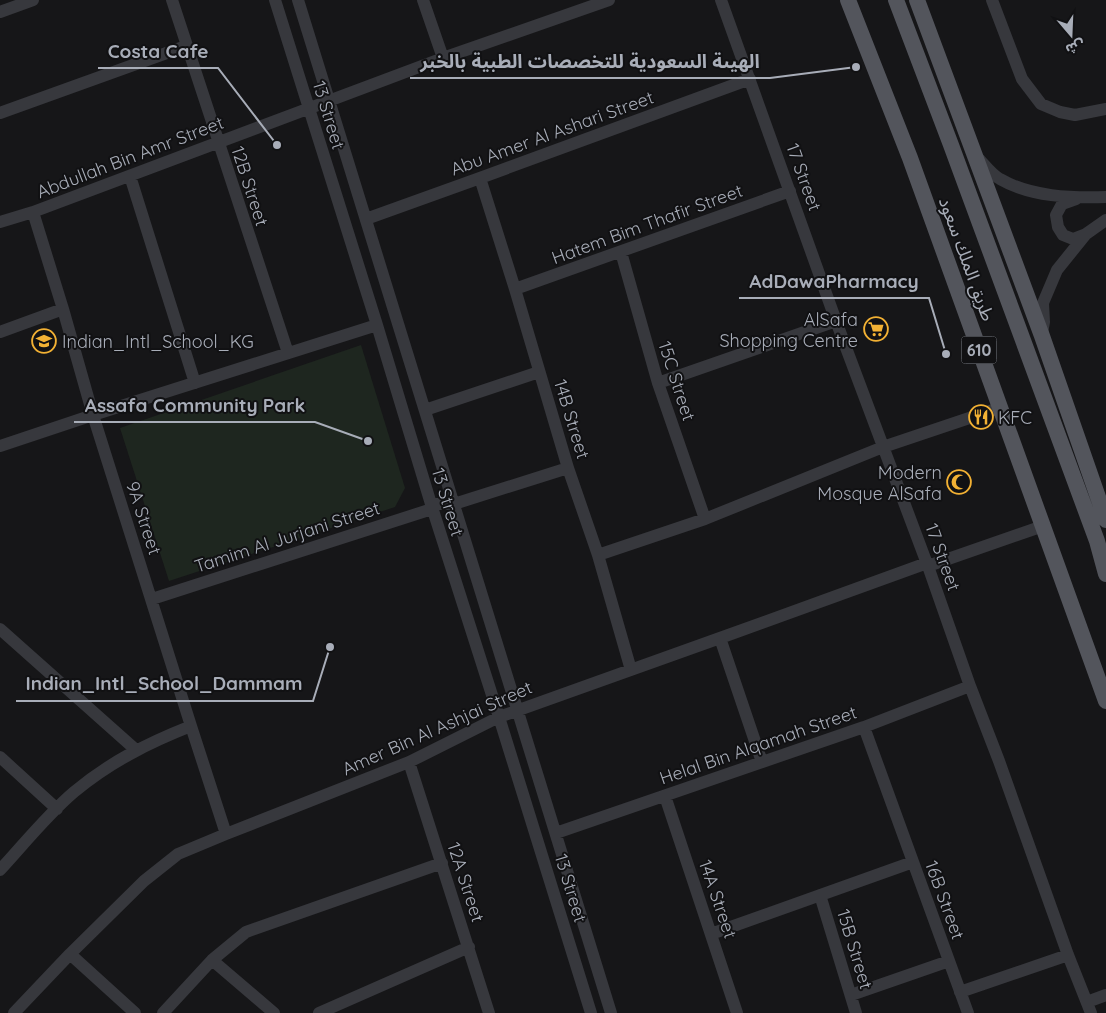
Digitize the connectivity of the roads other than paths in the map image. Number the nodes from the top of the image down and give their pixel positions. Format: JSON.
{"nodes":[{"id":1,"x":33,"y":0,"type":"edge"},
{"id":2,"x":172,"y":0,"type":"edge"},
{"id":3,"x":275,"y":0,"type":"edge"},
{"id":4,"x":298,"y":0,"type":"edge"},
{"id":5,"x":423,"y":0,"type":"edge"},
{"id":6,"x":609,"y":0,"type":"edge"},
{"id":7,"x":721,"y":0,"type":"edge"},
{"id":8,"x":848,"y":0,"type":"edge"},
{"id":9,"x":896,"y":0,"type":"edge"},
{"id":10,"x":917,"y":0,"type":"edge"},
{"id":11,"x":992,"y":0,"type":"edge"},
{"id":12,"x":0,"y":12,"type":"edge"},
{"id":13,"x":186,"y":46,"type":"junction"},
{"id":14,"x":443,"y":58,"type":"junction"},
{"id":15,"x":750,"y":79,"type":"junction"},
{"id":16,"x":329,"y":101,"type":"junction"},
{"id":17,"x":308,"y":108,"type":"junction"},
{"id":18,"x":1106,"y":109,"type":"edge"},
{"id":19,"x":0,"y":113,"type":"edge"},
{"id":20,"x":218,"y":143,"type":"junction"},
{"id":21,"x":975,"y":155,"type":"junction"},
{"id":22,"x":130,"y":176,"type":"junction"},
{"id":23,"x":480,"y":178,"type":"junction"},
{"id":24,"x":790,"y":192,"type":"junction"},
{"id":25,"x":1106,"y":197,"type":"edge"},
{"id":26,"x":1079,"y":198,"type":"junction"},
{"id":27,"x":32,"y":212,"type":"junction"},
{"id":28,"x":366,"y":219,"type":"junction"},
{"id":29,"x":1106,"y":220,"type":"edge"},
{"id":30,"x":0,"y":222,"type":"edge"},
{"id":31,"x":1086,"y":234,"type":"junction"},
{"id":32,"x":621,"y":252,"type":"junction"},
{"id":33,"x":515,"y":289,"type":"junction"},
{"id":34,"x":62,"y":310,"type":"junction"},
{"id":35,"x":836,"y":320,"type":"junction"},
{"id":36,"x":377,"y":325,"type":"junction"},
{"id":37,"x":0,"y":332,"type":"edge"},
{"id":38,"x":1042,"y":336,"type":"junction"},
{"id":39,"x":288,"y":354,"type":"junction"},
{"id":40,"x":540,"y":372,"type":"junction"},
{"id":41,"x":195,"y":383,"type":"junction"},
{"id":42,"x":658,"y":383,"type":"junction"},
{"id":43,"x":999,"y":408,"type":"junction"},
{"id":44,"x":425,"y":410,"type":"junction"},
{"id":45,"x":93,"y":415,"type":"junction"},
{"id":46,"x":0,"y":446,"type":"edge"},
{"id":47,"x":883,"y":447,"type":"junction"},
{"id":48,"x":568,"y":468,"type":"junction"},
{"id":49,"x":454,"y":504,"type":"junction"},
{"id":50,"x":431,"y":506,"type":"junction"},
{"id":51,"x":705,"y":519,"type":"junction"},
{"id":52,"x":1106,"y":520,"type":"edge"},
{"id":53,"x":1043,"y":526,"type":"junction"},
{"id":54,"x":598,"y":555,"type":"junction"},
{"id":55,"x":928,"y":565,"type":"junction"},
{"id":56,"x":1106,"y":574,"type":"edge"},
{"id":57,"x":152,"y":599,"type":"junction"},
{"id":58,"x":0,"y":629,"type":"edge"},
{"id":59,"x":720,"y":638,"type":"junction"},
{"id":60,"x":631,"y":670,"type":"junction"},
{"id":61,"x":970,"y":686,"type":"junction"},
{"id":62,"x":1106,"y":701,"type":"edge"},
{"id":63,"x":518,"y":710,"type":"junction"},
{"id":64,"x":499,"y":717,"type":"junction"},
{"id":65,"x":191,"y":726,"type":"junction"},
{"id":66,"x":864,"y":727,"type":"junction"},
{"id":67,"x":136,"y":750,"type":"junction"},
{"id":68,"x":0,"y":757,"type":"edge"},
{"id":69,"x":409,"y":762,"type":"junction"},
{"id":70,"x":762,"y":762,"type":"junction"},
{"id":71,"x":665,"y":796,"type":"junction"},
{"id":72,"x":57,"y":809,"type":"junction"},
{"id":73,"x":556,"y":833,"type":"junction"},
{"id":74,"x":226,"y":834,"type":"junction"},
{"id":75,"x":913,"y":862,"type":"junction"},
{"id":76,"x":442,"y":863,"type":"junction"},
{"id":77,"x":0,"y":870,"type":"edge"},
{"id":78,"x":820,"y":895,"type":"junction"},
{"id":79,"x":712,"y":934,"type":"junction"},
{"id":80,"x":469,"y":947,"type":"junction"},
{"id":81,"x":70,"y":954,"type":"junction"},
{"id":82,"x":1068,"y":955,"type":"junction"},
{"id":83,"x":212,"y":960,"type":"junction"},
{"id":84,"x":949,"y":961,"type":"junction"},
{"id":85,"x":960,"y":992,"type":"junction"},
{"id":86,"x":851,"y":995,"type":"junction"},
{"id":87,"x":1106,"y":995,"type":"edge"},
{"id":88,"x":1089,"y":1007,"type":"edge"},
{"id":89,"x":589,"y":1012,"type":"edge"},
{"id":90,"x":14,"y":1013,"type":"edge"},
{"id":91,"x":135,"y":1013,"type":"edge"},
{"id":92,"x":163,"y":1013,"type":"edge"},
{"id":93,"x":274,"y":1013,"type":"edge"},
{"id":94,"x":319,"y":1013,"type":"edge"},
{"id":95,"x":489,"y":1013,"type":"edge"},
{"id":96,"x":611,"y":1013,"type":"edge"},
{"id":97,"x":737,"y":1013,"type":"edge"},
{"id":98,"x":856,"y":1013,"type":"edge"},
{"id":99,"x":968,"y":1013,"type":"edge"}],
"edges":[{"from":1,"to":12,"type":"street"},
{"from":2,"to":13,"type":"street","name":"12B Street"},
{"from":3,"to":17,"type":"street","name":"13 Street"},
{"from":4,"to":16,"type":"street","name":"13 Street"},
{"from":5,"to":14,"type":"street"},
{"from":6,"to":14,"type":"street","name":"Abdullah Bin Amr Street"},
{"from":7,"to":15,"type":"street","name":"17 Street"},
{"from":8,"to":43,"type":"main road","name":"طريق الملك سعود","number":"610"},
{"from":9,"to":56,"type":"main road","name":"طريق الملك سعود","number":"610"},
{"from":10,"to":21,"type":"main road"},
{"from":11,"to":18,"type":"street"},
{"from":13,"to":19,"type":"street"},
{"from":13,"to":20,"type":"street","name":"12B Street"},
{"from":14,"to":16,"type":"street","name":"Abdullah Bin Amr Street"},
{"from":15,"to":23,"type":"street","name":"Abu Amer Al Ashari Street"},
{"from":15,"to":24,"type":"street","name":"17 Street"},
{"from":16,"to":17,"type":"street","name":"Abdullah Bin Amr Street"},
{"from":16,"to":28,"type":"street","name":"13 Street"},
{"from":17,"to":20,"type":"street","name":"Abdullah Bin Amr Street"},
{"from":17,"to":36,"type":"street","name":"13 Street"},
{"from":20,"to":22,"type":"street","name":"Abdullah Bin Amr Street"},
{"from":20,"to":39,"type":"street","name":"12B Street"},
{"from":21,"to":26,"type":"street"},
{"from":21,"to":38,"type":"main road"},
{"from":22,"to":27,"type":"street","name":"Abdullah Bin Amr Street"},
{"from":22,"to":41,"type":"street"},
{"from":23,"to":28,"type":"street","name":"Abu Amer Al Ashari Street"},
{"from":23,"to":33,"type":"street","name":"14B Street"},
{"from":24,"to":32,"type":"street","name":"Hatem Bim Thafir Street"},
{"from":24,"to":35,"type":"street","name":"17 Street"},
{"from":25,"to":26,"type":"street"},
{"from":26,"to":31,"type":"street"},
{"from":27,"to":30,"type":"street","name":"Abdullah Bin Amr Street"},
{"from":27,"to":34,"type":"street","name":"9A Street"},
{"from":28,"to":44,"type":"street","name":"13 Street"},
{"from":29,"to":31,"type":"street"},
{"from":31,"to":38,"type":"street"},
{"from":32,"to":33,"type":"street","name":"Hatem Bim Thafir Street"},
{"from":32,"to":42,"type":"street","name":"15C Street"},
{"from":33,"to":40,"type":"street","name":"14B Street"},
{"from":34,"to":37,"type":"street"},
{"from":34,"to":45,"type":"street","name":"9A Street"},
{"from":35,"to":42,"type":"street"},
{"from":35,"to":47,"type":"street","name":"17 Street"},
{"from":36,"to":39,"type":"street"},
{"from":36,"to":50,"type":"street","name":"13 Street"},
{"from":38,"to":52,"type":"main road"},
{"from":39,"to":41,"type":"street"},
{"from":40,"to":44,"type":"street"},
{"from":40,"to":48,"type":"street","name":"14B Street"},
{"from":41,"to":45,"type":"street"},
{"from":42,"to":51,"type":"street","name":"15C Street"},
{"from":43,"to":47,"type":"street"},
{"from":43,"to":53,"type":"main road","name":"طريق الملك سعود","number":"610"},
{"from":44,"to":49,"type":"street","name":"13 Street"},
{"from":45,"to":46,"type":"street"},
{"from":45,"to":57,"type":"street","name":"9A Street"},
{"from":47,"to":51,"type":"street"},
{"from":47,"to":55,"type":"street","name":"17 Street"},
{"from":48,"to":49,"type":"street","name":"Tamim Al Jurjani Street"},
{"from":48,"to":54,"type":"street","name":"14B Street"},
{"from":49,"to":50,"type":"street","name":"Tamim Al Jurjani Street"},
{"from":49,"to":63,"type":"street","name":"13 Street"},
{"from":50,"to":57,"type":"street","name":"Tamim Al Jurjani Street"},
{"from":50,"to":64,"type":"street","name":"13 Street"},
{"from":51,"to":54,"type":"street"},
{"from":53,"to":55,"type":"street","name":"Amer Bin Al Ashjai Street"},
{"from":53,"to":62,"type":"main road","name":"طريق الملك سعود","number":"610"},
{"from":54,"to":60,"type":"street","name":"14B Street"},
{"from":55,"to":59,"type":"street","name":"Amer Bin Al Ashjai Street"},
{"from":55,"to":61,"type":"street","name":"17 Street"},
{"from":57,"to":65,"type":"street","name":"9A Street"},
{"from":58,"to":67,"type":"street"},
{"from":59,"to":60,"type":"street","name":"Amer Bin Al Ashjai Street"},
{"from":59,"to":70,"type":"street"},
{"from":60,"to":63,"type":"street","name":"Amer Bin Al Ashjai Street"},
{"from":61,"to":66,"type":"street","name":"Helal Bin Alqamah Street"},
{"from":61,"to":82,"type":"street","name":"17 Street"},
{"from":63,"to":64,"type":"street","name":"Amer Bin Al Ashjai Street"},
{"from":63,"to":73,"type":"street","name":"13 Street"},
{"from":64,"to":69,"type":"street","name":"Amer Bin Al Ashjai Street"},
{"from":64,"to":89,"type":"street","name":"13 Street"},
{"from":65,"to":67,"type":"street"},
{"from":65,"to":74,"type":"street","name":"9A Street"},
{"from":66,"to":70,"type":"street","name":"Helal Bin Alqamah Street"},
{"from":66,"to":75,"type":"street","name":"16B Street"},
{"from":67,"to":72,"type":"street"},
{"from":68,"to":72,"type":"street"},
{"from":69,"to":74,"type":"street","name":"Amer Bin Al Ashjai Street"},
{"from":69,"to":76,"type":"street","name":"12A Street"},
{"from":70,"to":71,"type":"street","name":"Helal Bin Alqamah Street"},
{"from":71,"to":73,"type":"street","name":"Helal Bin Alqamah Street"},
{"from":71,"to":79,"type":"street","name":"14A Street"},
{"from":72,"to":77,"type":"street"},
{"from":73,"to":96,"type":"street","name":"13 Street"},
{"from":74,"to":81,"type":"street","name":"Amer Bin Al Ashjai Street"},
{"from":75,"to":78,"type":"street"},
{"from":75,"to":84,"type":"street","name":"16B Street"},
{"from":76,"to":80,"type":"street","name":"12A Street"},
{"from":76,"to":83,"type":"street"},
{"from":78,"to":79,"type":"street"},
{"from":78,"to":86,"type":"street","name":"15B Street"},
{"from":79,"to":97,"type":"street","name":"14A Street"},
{"from":80,"to":94,"type":"street"},
{"from":80,"to":95,"type":"street","name":"12A Street"},
{"from":81,"to":90,"type":"street","name":"Amer Bin Al Ashjai Street"},
{"from":81,"to":91,"type":"street"},
{"from":82,"to":85,"type":"street"},
{"from":82,"to":88,"type":"street","name":"17 Street"},
{"from":83,"to":92,"type":"street"},
{"from":83,"to":93,"type":"street"},
{"from":84,"to":85,"type":"street","name":"16B Street"},
{"from":84,"to":86,"type":"street"},
{"from":85,"to":99,"type":"street","name":"16B Street"},
{"from":86,"to":98,"type":"street","name":"15B Street"},
{"from":87,"to":88,"type":"street"}]}
